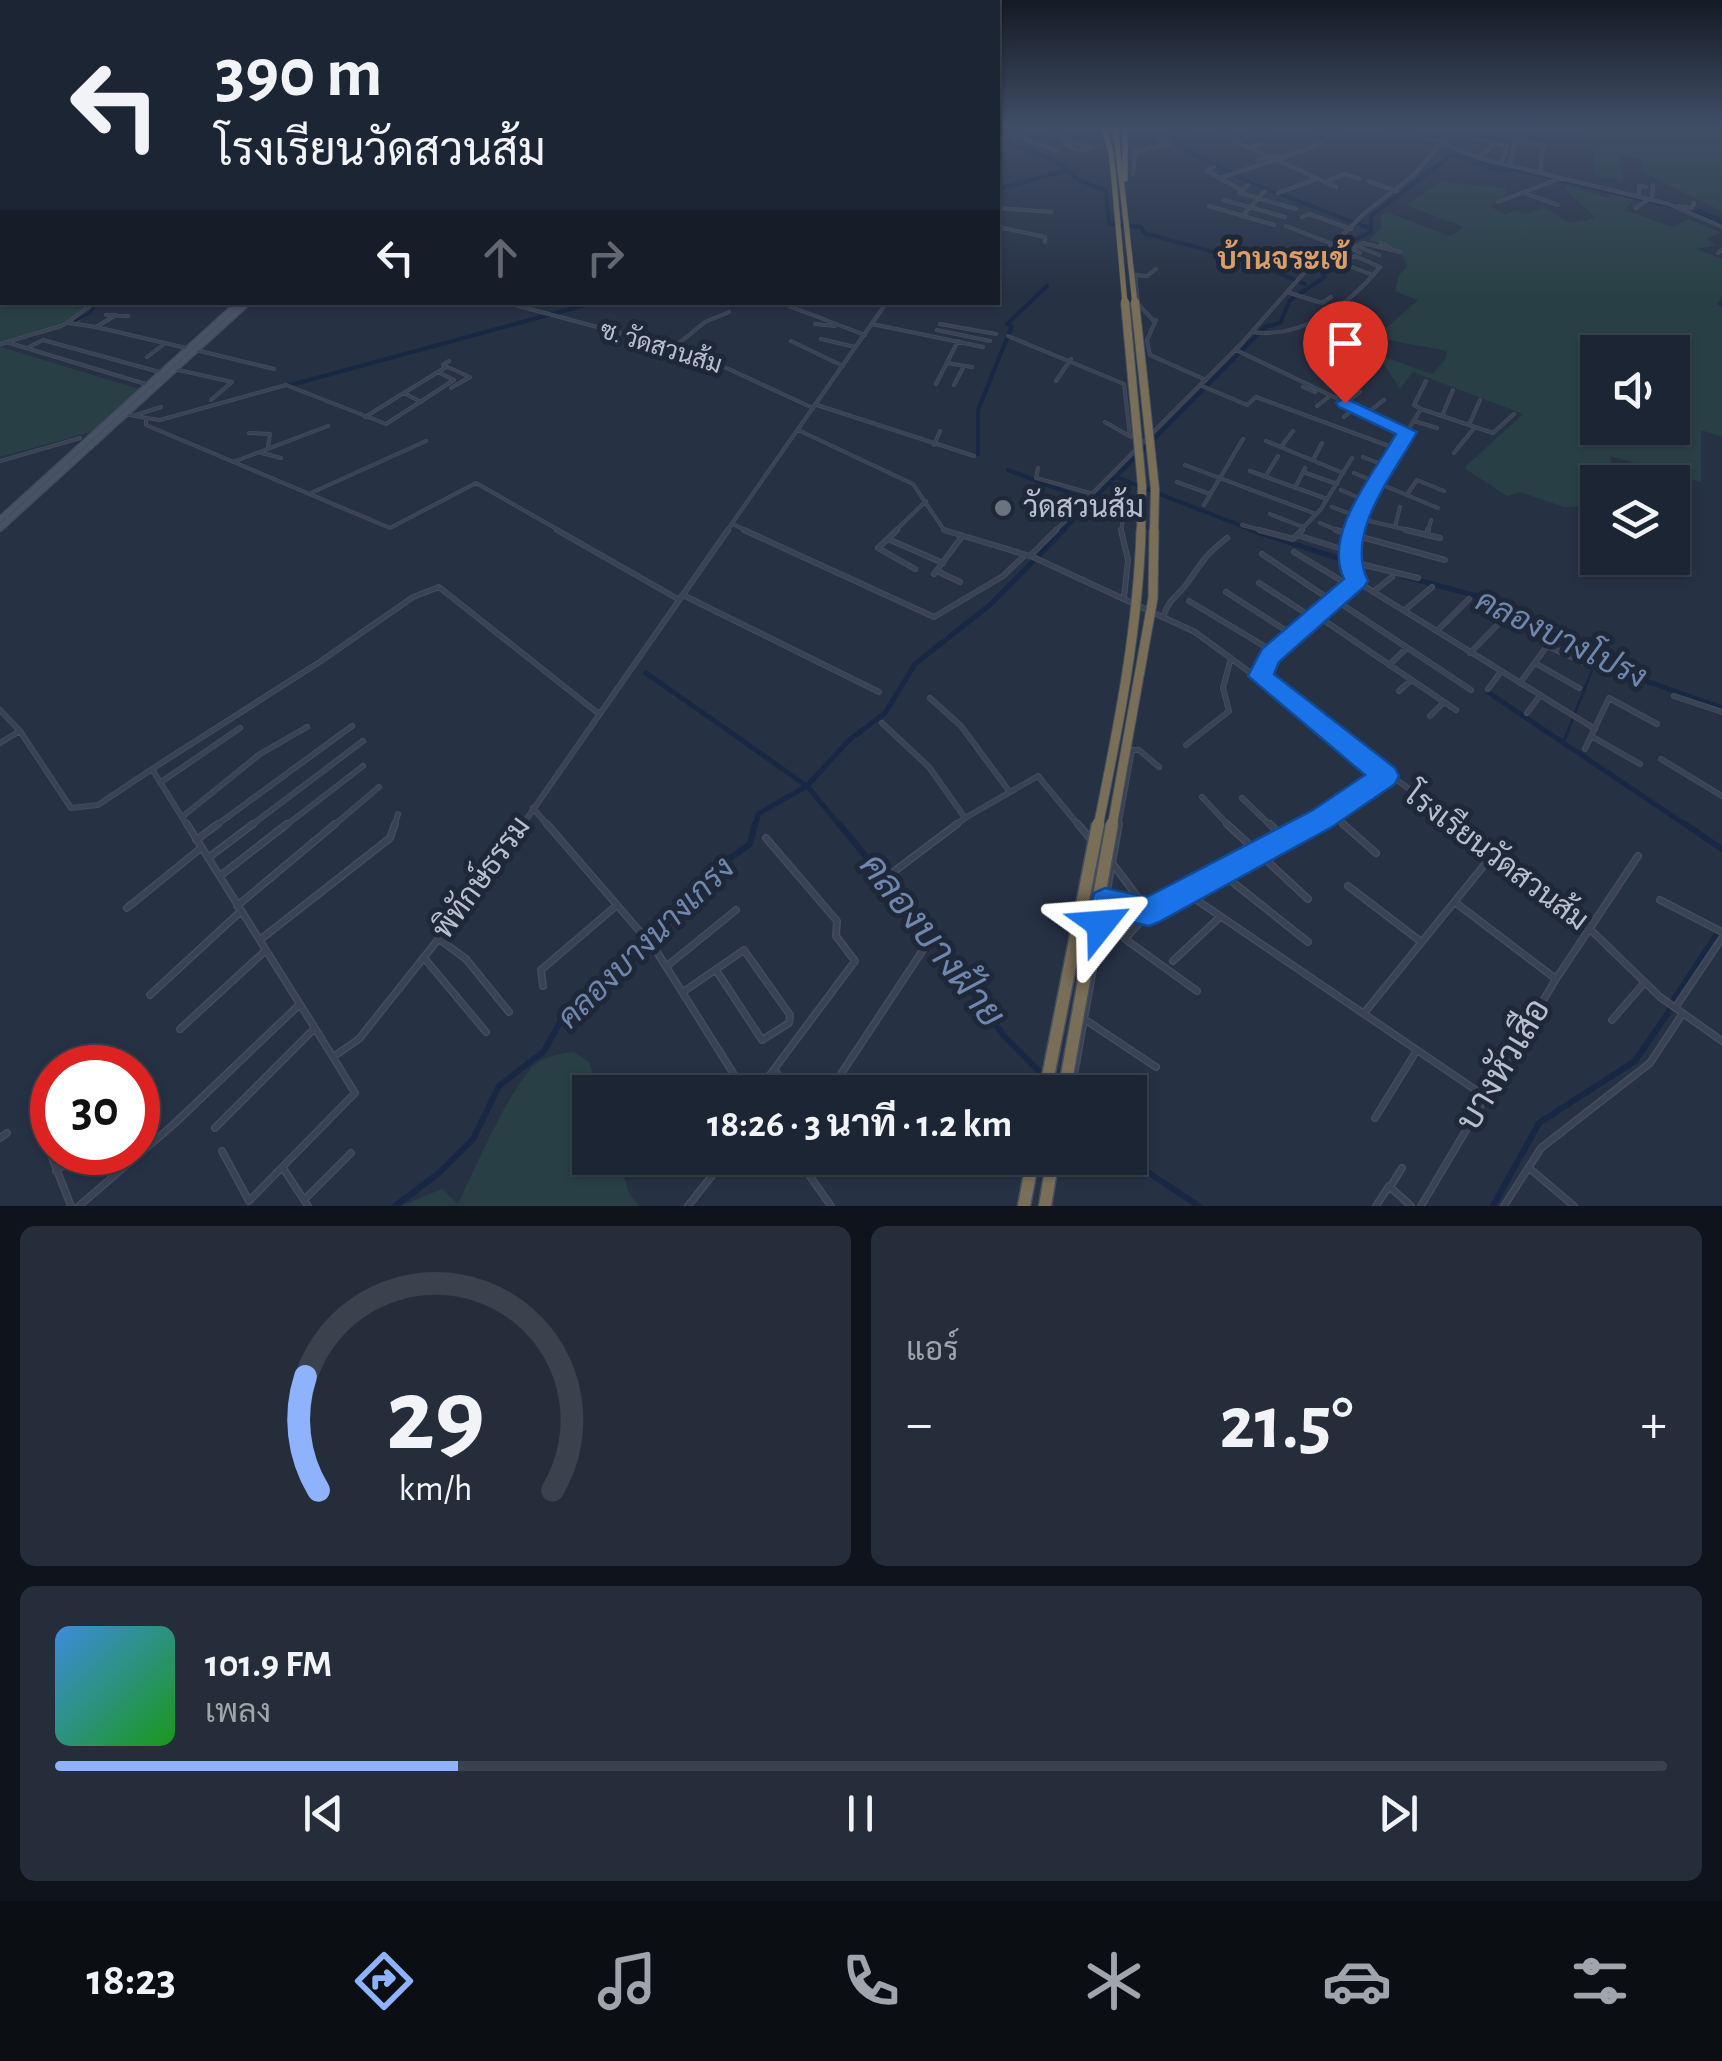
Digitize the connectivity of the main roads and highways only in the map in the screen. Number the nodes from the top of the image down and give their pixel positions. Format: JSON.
{"nodes":[{"id":1,"x":1114,"y":183,"type":"edge"},
{"id":2,"x":1120,"y":183,"type":"edge"},
{"id":3,"x":1123,"y":183,"type":"edge"},
{"id":4,"x":1123,"y":195,"type":"junction"},
{"id":5,"x":241,"y":305,"type":"edge"},
{"id":6,"x":192,"y":350,"type":"junction"},
{"id":7,"x":100,"y":433,"type":"junction"},
{"id":8,"x":0,"y":520,"type":"edge"},
{"id":9,"x":0,"y":528,"type":"edge"},
{"id":10,"x":1048,"y":1075,"type":"edge"},
{"id":11,"x":1067,"y":1075,"type":"edge"},
{"id":12,"x":1030,"y":1175,"type":"edge"},
{"id":13,"x":1050,"y":1175,"type":"edge"},
{"id":14,"x":1024,"y":1206,"type":"edge"},
{"id":15,"x":1045,"y":1206,"type":"edge"}],
"edges":[{"from":1,"to":10,"type":"highway","bridge":true},
{"from":2,"to":4,"type":"highway"},
{"from":3,"to":4,"type":"highway"},
{"from":4,"to":11,"type":"highway","bridge":true},
{"from":5,"to":6,"type":"main road"},
{"from":6,"to":7,"type":"main road"},
{"from":6,"to":7,"type":"main road"},
{"from":7,"to":8,"type":"main road"},
{"from":7,"to":9,"type":"main road"},
{"from":12,"to":14,"type":"highway"},
{"from":13,"to":15,"type":"highway"}]}
